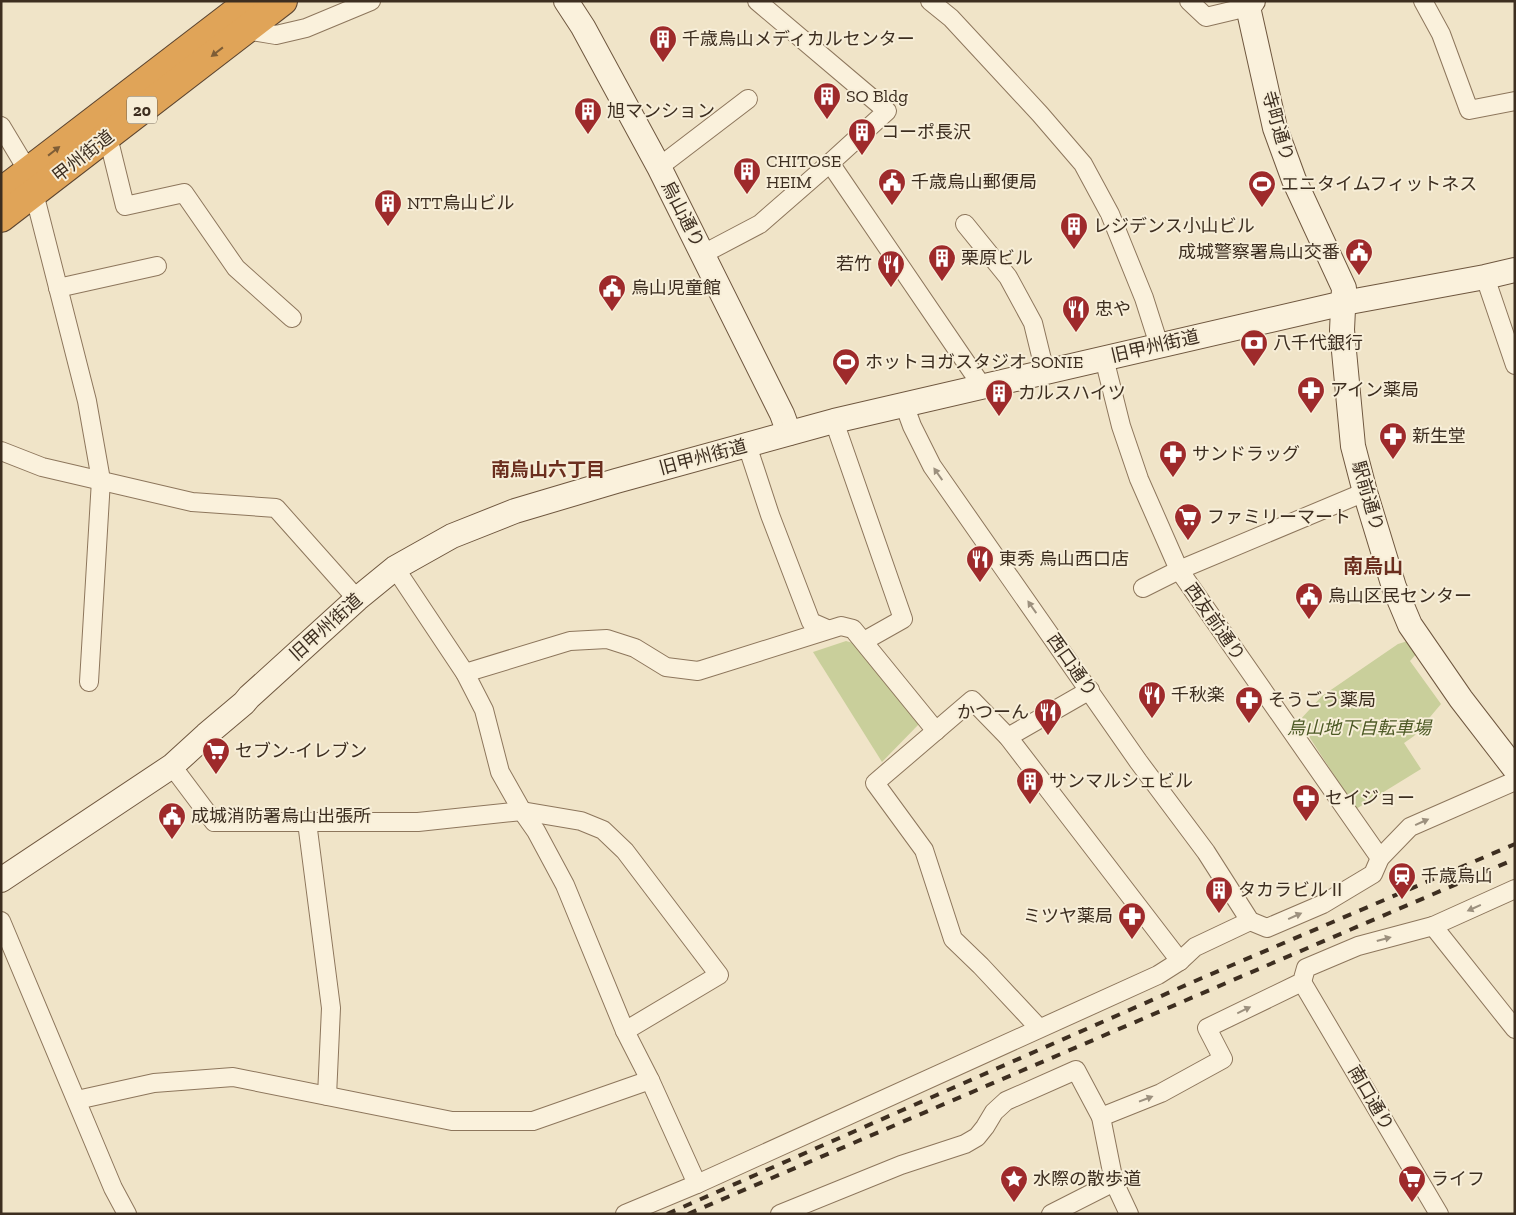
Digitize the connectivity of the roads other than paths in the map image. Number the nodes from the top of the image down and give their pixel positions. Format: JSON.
{"nodes":[{"id":1,"x":250,"y":1,"type":"edge"},
{"id":2,"x":283,"y":1,"type":"edge"},
{"id":3,"x":372,"y":1,"type":"edge"},
{"id":4,"x":566,"y":1,"type":"edge"},
{"id":5,"x":757,"y":1,"type":"edge"},
{"id":6,"x":930,"y":1,"type":"edge"},
{"id":7,"x":1189,"y":1,"type":"edge"},
{"id":8,"x":1423,"y":1,"type":"edge"},
{"id":9,"x":1250,"y":4,"type":"edge"},
{"id":10,"x":246,"y":30,"type":"junction"},
{"id":11,"x":748,"y":99,"type":"dead end"},
{"id":12,"x":1515,"y":101,"type":"edge"},
{"id":13,"x":1,"y":126,"type":"edge"},
{"id":14,"x":108,"y":137,"type":"junction"},
{"id":15,"x":830,"y":163,"type":"junction"},
{"id":16,"x":659,"y":167,"type":"junction"},
{"id":17,"x":31,"y":182,"type":"junction"},
{"id":18,"x":1,"y":192,"type":"edge"},
{"id":19,"x":1,"y":218,"type":"edge"},
{"id":20,"x":965,"y":224,"type":"dead end"},
{"id":21,"x":703,"y":254,"type":"junction"},
{"id":22,"x":157,"y":266,"type":"dead end"},
{"id":23,"x":1515,"y":270,"type":"edge"},
{"id":24,"x":1485,"y":277,"type":"junction"},
{"id":25,"x":58,"y":288,"type":"junction"},
{"id":26,"x":1344,"y":303,"type":"junction"},
{"id":27,"x":292,"y":318,"type":"dead end"},
{"id":28,"x":1159,"y":345,"type":"junction"},
{"id":29,"x":1104,"y":358,"type":"junction"},
{"id":30,"x":1515,"y":365,"type":"edge"},
{"id":31,"x":1045,"y":372,"type":"junction"},
{"id":32,"x":982,"y":386,"type":"junction"},
{"id":33,"x":904,"y":404,"type":"junction"},
{"id":34,"x":834,"y":421,"type":"junction"},
{"id":35,"x":789,"y":433,"type":"junction"},
{"id":36,"x":747,"y":445,"type":"junction"},
{"id":37,"x":1,"y":451,"type":"edge"},
{"id":38,"x":101,"y":480,"type":"junction"},
{"id":39,"x":1365,"y":492,"type":"junction"},
{"id":40,"x":395,"y":568,"type":"junction"},
{"id":41,"x":1179,"y":570,"type":"junction"},
{"id":42,"x":1143,"y":588,"type":"dead end"},
{"id":43,"x":358,"y":599,"type":"junction"},
{"id":44,"x":827,"y":629,"type":"junction"},
{"id":45,"x":864,"y":641,"type":"junction"},
{"id":46,"x":465,"y":673,"type":"junction"},
{"id":47,"x":89,"y":682,"type":"dead end"},
{"id":48,"x":1090,"y":690,"type":"junction"},
{"id":49,"x":936,"y":731,"type":"junction"},
{"id":50,"x":1008,"y":737,"type":"junction"},
{"id":51,"x":172,"y":766,"type":"junction"},
{"id":52,"x":1515,"y":770,"type":"edge"},
{"id":53,"x":1515,"y":781,"type":"edge"},
{"id":54,"x":522,"y":811,"type":"junction"},
{"id":55,"x":308,"y":822,"type":"junction"},
{"id":56,"x":1380,"y":858,"type":"junction"},
{"id":57,"x":1,"y":880,"type":"edge"},
{"id":58,"x":1515,"y":889,"type":"edge"},
{"id":59,"x":1,"y":921,"type":"edge"},
{"id":60,"x":1250,"y":921,"type":"junction"},
{"id":61,"x":1433,"y":926,"type":"junction"},
{"id":62,"x":1180,"y":962,"type":"junction"},
{"id":63,"x":1302,"y":982,"type":"junction"},
{"id":64,"x":1039,"y":1028,"type":"junction"},
{"id":65,"x":1515,"y":1029,"type":"edge"},
{"id":66,"x":625,"y":1031,"type":"junction"},
{"id":67,"x":650,"y":1080,"type":"junction"},
{"id":68,"x":327,"y":1096,"type":"junction"},
{"id":69,"x":77,"y":1100,"type":"junction"},
{"id":70,"x":1101,"y":1117,"type":"junction"},
{"id":71,"x":1114,"y":1182,"type":"junction"},
{"id":72,"x":697,"y":1184,"type":"junction"},
{"id":73,"x":126,"y":1214,"type":"edge"},
{"id":74,"x":625,"y":1214,"type":"edge"},
{"id":75,"x":780,"y":1214,"type":"edge"},
{"id":76,"x":1052,"y":1214,"type":"edge"},
{"id":77,"x":1130,"y":1214,"type":"edge"},
{"id":78,"x":1439,"y":1214,"type":"edge"}],
"edges":[{"from":17,"to":1,"type":"highway","name":"甲州街道","number":"20","one_way":true},
{"from":2,"to":10,"type":"highway","name":"甲州街道","number":"20"},
{"from":3,"to":10,"type":"street"},
{"from":4,"to":16,"type":"street","name":"烏山通り"},
{"from":5,"to":15,"type":"street"},
{"from":6,"to":28,"type":"street"},
{"from":7,"to":9,"type":"street"},
{"from":8,"to":12,"type":"street"},
{"from":9,"to":26,"type":"street","name":"寺町通り"},
{"from":10,"to":14,"type":"highway","name":"甲州街道","number":"20","one_way":true},
{"from":11,"to":16,"type":"street"},
{"from":13,"to":17,"type":"street"},
{"from":14,"to":17,"type":"highway","name":"甲州街道","number":"20"},
{"from":14,"to":27,"type":"street"},
{"from":15,"to":21,"type":"street"},
{"from":15,"to":32,"type":"street"},
{"from":16,"to":21,"type":"street","name":"烏山通り"},
{"from":17,"to":18,"type":"highway","name":"甲州街道","number":"20"},
{"from":17,"to":19,"type":"highway","name":"甲州街道","number":"20"},
{"from":17,"to":25,"type":"street"},
{"from":20,"to":31,"type":"street"},
{"from":21,"to":35,"type":"street","name":"烏山通り"},
{"from":22,"to":25,"type":"street"},
{"from":23,"to":24,"type":"street","name":"旧甲州街道"},
{"from":24,"to":26,"type":"street","name":"旧甲州街道"},
{"from":24,"to":30,"type":"street"},
{"from":25,"to":38,"type":"street"},
{"from":26,"to":28,"type":"street","name":"旧甲州街道"},
{"from":26,"to":39,"type":"street","name":"駅前通り"},
{"from":28,"to":29,"type":"street","name":"旧甲州街道"},
{"from":29,"to":31,"type":"street","name":"旧甲州街道"},
{"from":29,"to":41,"type":"street","name":"西友前通り"},
{"from":31,"to":32,"type":"street","name":"旧甲州街道"},
{"from":32,"to":33,"type":"street","name":"旧甲州街道"},
{"from":33,"to":34,"type":"street","name":"旧甲州街道"},
{"from":48,"to":33,"type":"street","name":"西口通り","one_way":true},
{"from":34,"to":35,"type":"street","name":"旧甲州街道"},
{"from":34,"to":45,"type":"street"},
{"from":35,"to":36,"type":"street","name":"旧甲州街道"},
{"from":36,"to":40,"type":"street","name":"旧甲州街道"},
{"from":36,"to":44,"type":"street"},
{"from":37,"to":38,"type":"street"},
{"from":38,"to":43,"type":"street"},
{"from":38,"to":47,"type":"street"},
{"from":39,"to":41,"type":"street"},
{"from":39,"to":52,"type":"street","name":"駅前通り"},
{"from":40,"to":43,"type":"street","name":"旧甲州街道"},
{"from":40,"to":46,"type":"street"},
{"from":41,"to":42,"type":"street"},
{"from":41,"to":56,"type":"street","name":"西友前通り"},
{"from":43,"to":51,"type":"street","name":"旧甲州街道"},
{"from":44,"to":45,"type":"street"},
{"from":44,"to":46,"type":"street"},
{"from":45,"to":49,"type":"street"},
{"from":46,"to":54,"type":"street"},
{"from":48,"to":50,"type":"street"},
{"from":48,"to":60,"type":"street","name":"西口通り"},
{"from":49,"to":50,"type":"street"},
{"from":49,"to":64,"type":"street"},
{"from":50,"to":62,"type":"street"},
{"from":51,"to":55,"type":"street"},
{"from":51,"to":57,"type":"street","name":"旧甲州街道"},
{"from":56,"to":53,"type":"street","one_way":true},
{"from":54,"to":55,"type":"street"},
{"from":54,"to":66,"type":"street"},
{"from":54,"to":66,"type":"street"},
{"from":55,"to":68,"type":"street"},
{"from":60,"to":56,"type":"street","one_way":true},
{"from":58,"to":61,"type":"street","one_way":true},
{"from":59,"to":69,"type":"street"},
{"from":60,"to":62,"type":"street"},
{"from":63,"to":61,"type":"street","one_way":true},
{"from":61,"to":65,"type":"street"},
{"from":62,"to":64,"type":"street"},
{"from":70,"to":63,"type":"street","one_way":true},
{"from":63,"to":78,"type":"street","name":"南口通り"},
{"from":64,"to":72,"type":"street"},
{"from":66,"to":67,"type":"street"},
{"from":67,"to":68,"type":"street"},
{"from":67,"to":72,"type":"street"},
{"from":68,"to":69,"type":"street"},
{"from":69,"to":73,"type":"street"},
{"from":70,"to":71,"type":"street"},
{"from":70,"to":75,"type":"street"},
{"from":71,"to":76,"type":"street"},
{"from":71,"to":77,"type":"street"},
{"from":72,"to":74,"type":"street"}]}
